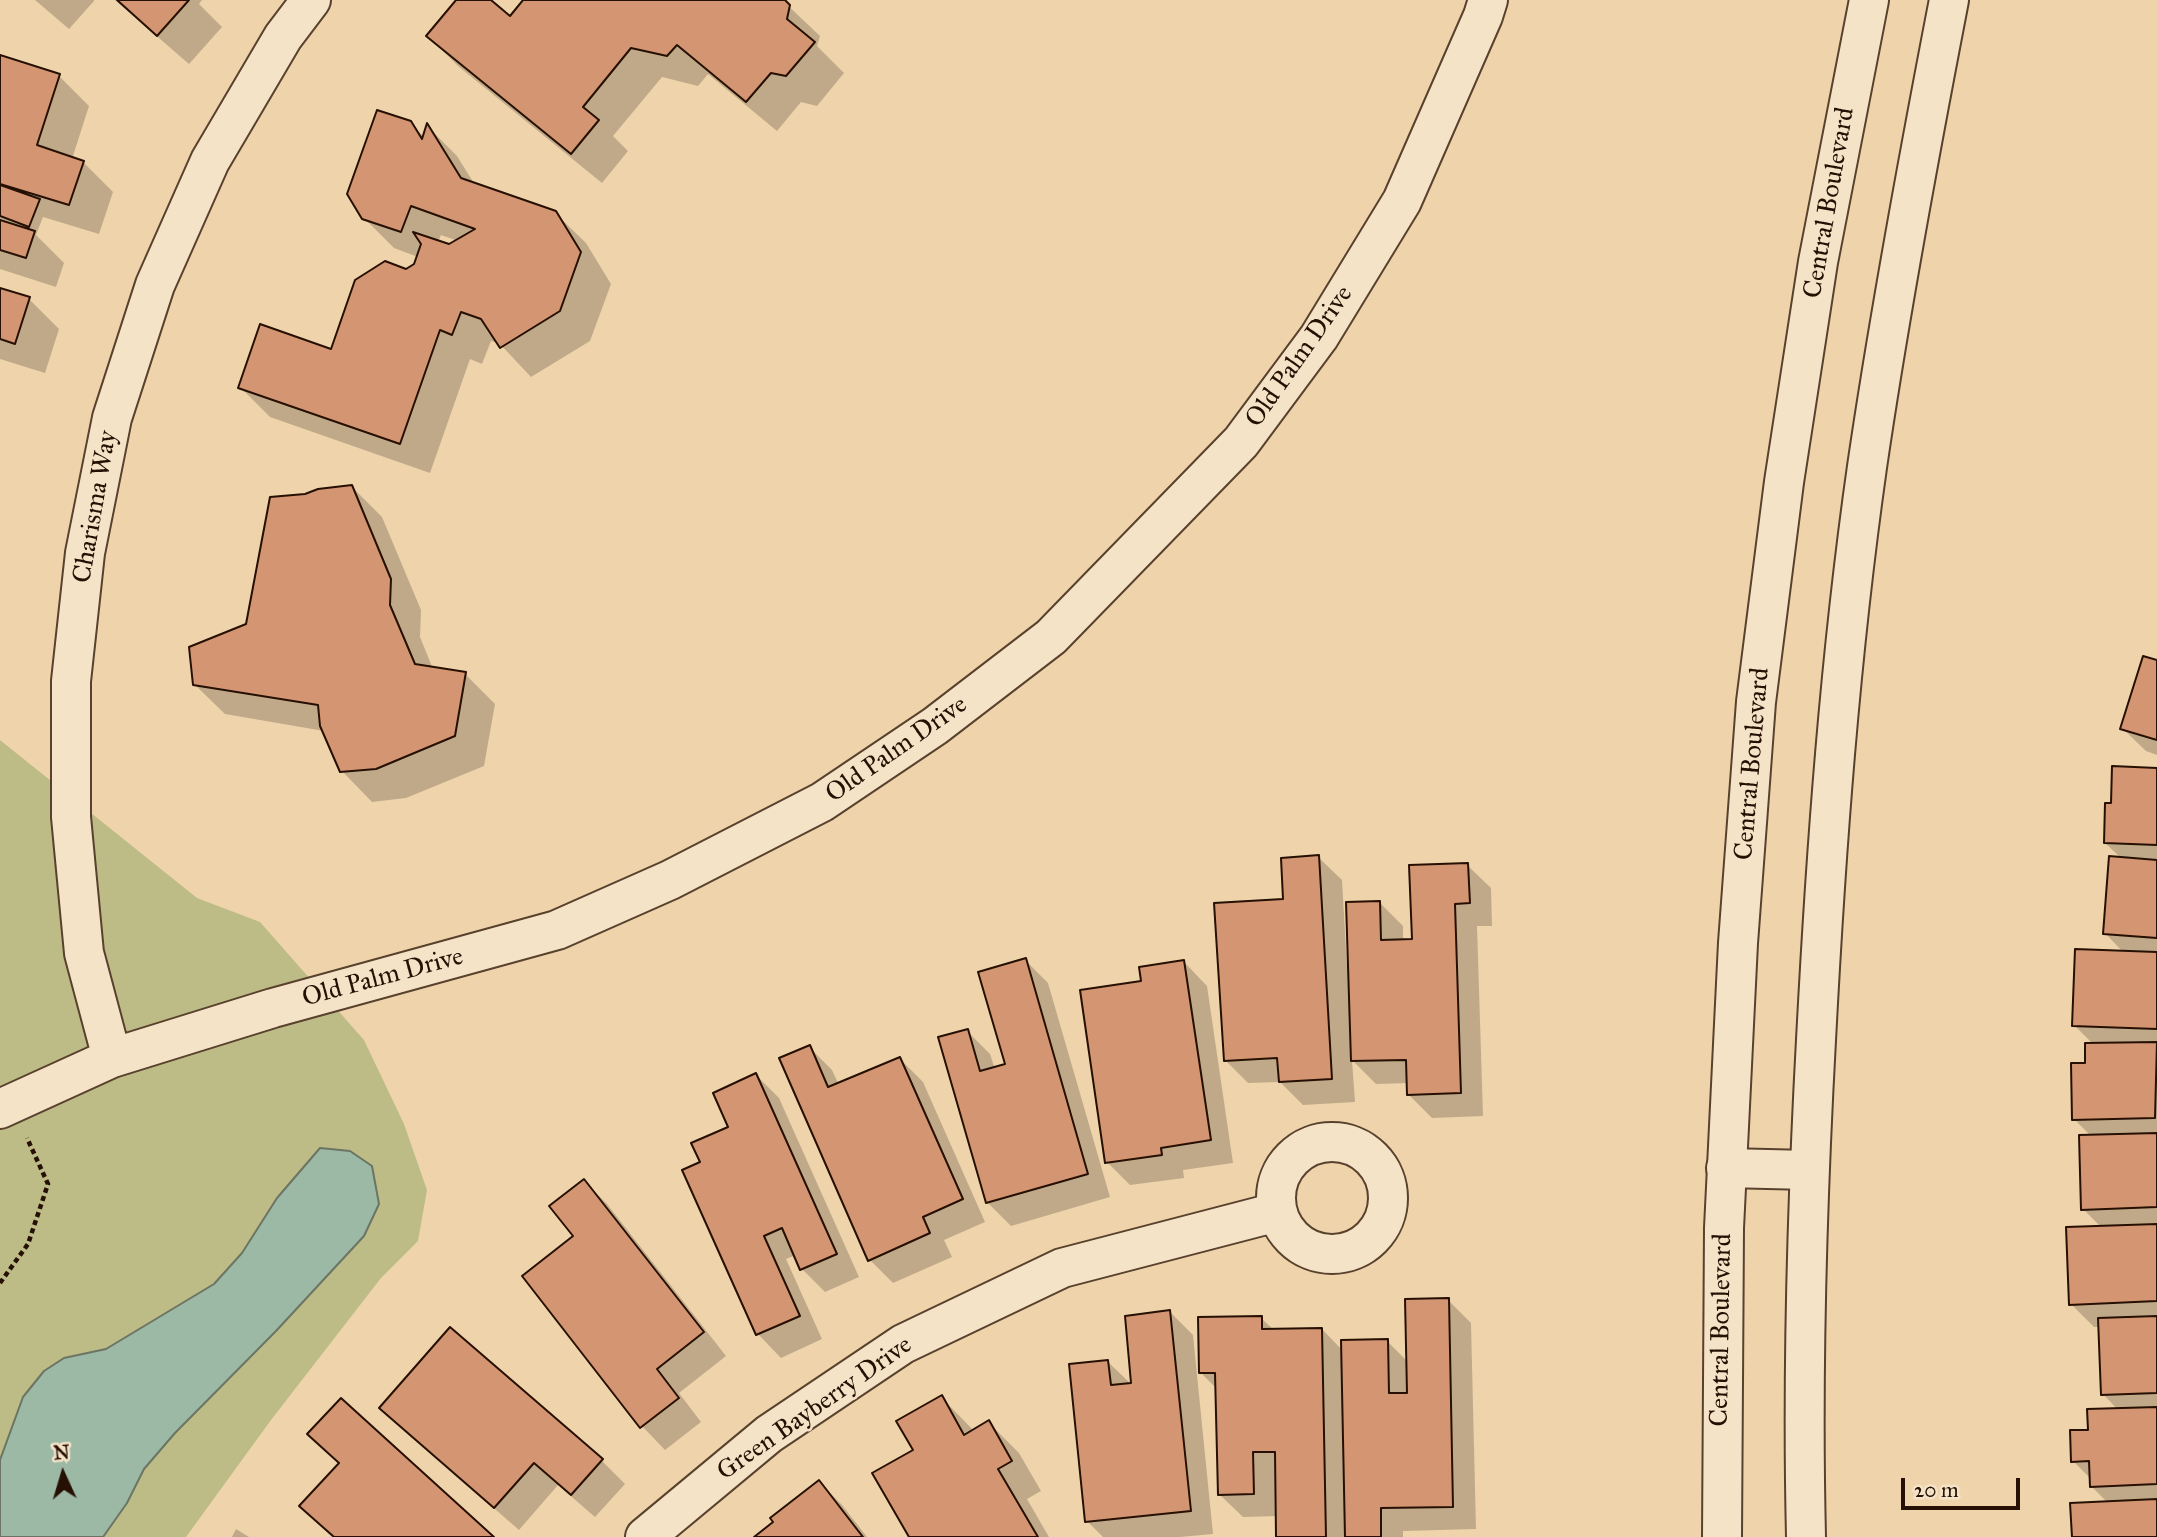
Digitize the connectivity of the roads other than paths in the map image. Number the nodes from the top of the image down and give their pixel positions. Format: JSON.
{"nodes":[{"id":1,"x":311,"y":0,"type":"edge"},
{"id":2,"x":1488,"y":0,"type":"edge"},
{"id":3,"x":1869,"y":0,"type":"edge"},
{"id":4,"x":1949,"y":0,"type":"edge"},
{"id":5,"x":112,"y":1058,"type":"junction"},
{"id":6,"x":12,"y":1121,"type":"edge"},
{"id":7,"x":1726,"y":1168,"type":"junction"},
{"id":8,"x":1809,"y":1170,"type":"junction"},
{"id":9,"x":1277,"y":1212,"type":"dead end"},
{"id":10,"x":645,"y":1537,"type":"edge"},
{"id":11,"x":1722,"y":1537,"type":"edge"},
{"id":12,"x":1806,"y":1537,"type":"edge"}],
"edges":[{"from":1,"to":5,"type":"street","name":"Charisma Way"},
{"from":2,"to":5,"type":"street","name":"Old Palm Drive"},
{"from":3,"to":7,"type":"street","name":"Central Boulevard"},
{"from":4,"to":8,"type":"street"},
{"from":5,"to":6,"type":"street","name":"Old Palm Drive"},
{"from":7,"to":8,"type":"street"},
{"from":7,"to":11,"type":"street","name":"Central Boulevard"},
{"from":8,"to":12,"type":"street"},
{"from":9,"to":10,"type":"street","name":"Green Bayberry Drive"}]}
